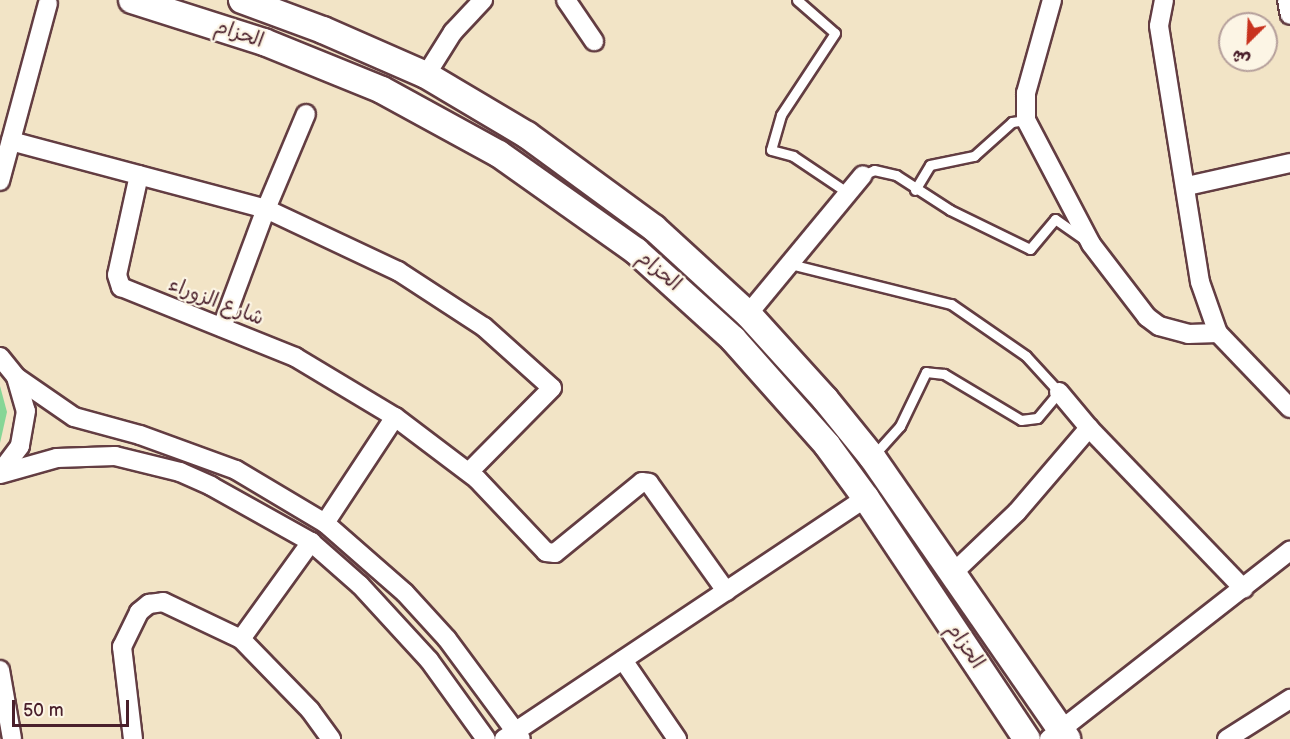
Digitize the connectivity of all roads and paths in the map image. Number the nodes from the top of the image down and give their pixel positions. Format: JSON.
{"nodes":[{"id":1,"x":132,"y":0,"type":"edge"},
{"id":2,"x":242,"y":0,"type":"edge"},
{"id":3,"x":483,"y":0,"type":"edge"},
{"id":4,"x":566,"y":0,"type":"edge"},
{"id":5,"x":797,"y":0,"type":"edge"},
{"id":6,"x":1052,"y":0,"type":"edge"},
{"id":7,"x":1164,"y":0,"type":"edge"},
{"id":8,"x":1287,"y":0,"type":"edge"},
{"id":9,"x":48,"y":3,"type":"dead end"},
{"id":10,"x":270,"y":4,"type":"edge"},
{"id":11,"x":1290,"y":15,"type":"edge"},
{"id":12,"x":594,"y":41,"type":"dead end"},
{"id":13,"x":426,"y":75,"type":"junction"},
{"id":14,"x":306,"y":114,"type":"dead end"},
{"id":15,"x":1026,"y":120,"type":"junction"},
{"id":16,"x":11,"y":141,"type":"junction"},
{"id":17,"x":1290,"y":163,"type":"edge"},
{"id":18,"x":139,"y":175,"type":"junction"},
{"id":19,"x":863,"y":175,"type":"joint"},
{"id":20,"x":0,"y":181,"type":"edge"},
{"id":21,"x":1186,"y":186,"type":"junction"},
{"id":22,"x":915,"y":190,"type":"junction"},
{"id":23,"x":848,"y":194,"type":"junction"},
{"id":24,"x":266,"y":208,"type":"junction"},
{"id":25,"x":1091,"y":244,"type":"junction"},
{"id":26,"x":790,"y":264,"type":"junction"},
{"id":27,"x":747,"y":314,"type":"junction"},
{"id":28,"x":222,"y":327,"type":"junction"},
{"id":29,"x":1218,"y":333,"type":"junction"},
{"id":30,"x":1,"y":355,"type":"edge"},
{"id":31,"x":16,"y":377,"type":"junction"},
{"id":32,"x":1059,"y":393,"type":"junction"},
{"id":33,"x":1290,"y":408,"type":"edge"},
{"id":34,"x":396,"y":417,"type":"junction"},
{"id":35,"x":1089,"y":428,"type":"junction"},
{"id":36,"x":872,"y":457,"type":"junction"},
{"id":37,"x":469,"y":472,"type":"junction"},
{"id":38,"x":0,"y":473,"type":"edge"},
{"id":39,"x":866,"y":498,"type":"junction"},
{"id":40,"x":325,"y":523,"type":"junction"},
{"id":41,"x":311,"y":542,"type":"junction"},
{"id":42,"x":1290,"y":551,"type":"edge"},
{"id":43,"x":953,"y":573,"type":"junction"},
{"id":44,"x":1244,"y":589,"type":"junction"},
{"id":45,"x":726,"y":591,"type":"junction"},
{"id":46,"x":241,"y":639,"type":"junction"},
{"id":47,"x":623,"y":660,"type":"junction"},
{"id":48,"x":0,"y":670,"type":"edge"},
{"id":49,"x":1290,"y":699,"type":"edge"},
{"id":50,"x":7,"y":728,"type":"edge"},
{"id":51,"x":514,"y":736,"type":"edge"},
{"id":52,"x":1059,"y":736,"type":"edge"},
{"id":53,"x":133,"y":739,"type":"edge"},
{"id":54,"x":331,"y":739,"type":"edge"},
{"id":55,"x":486,"y":739,"type":"edge"},
{"id":56,"x":677,"y":739,"type":"edge"},
{"id":57,"x":1027,"y":739,"type":"edge"},
{"id":58,"x":1227,"y":739,"type":"edge"}],
"edges":[{"from":1,"to":39,"type":"main road","name":"الحزام"},
{"from":2,"to":10,"type":"main road"},
{"from":3,"to":13,"type":"street"},
{"from":4,"to":12,"type":"street"},
{"from":5,"to":23,"type":"lane"},
{"from":6,"to":15,"type":"street"},
{"from":7,"to":21,"type":"street"},
{"from":8,"to":11,"type":"street"},
{"from":9,"to":16,"type":"street"},
{"from":10,"to":13,"type":"main road"},
{"from":13,"to":27,"type":"main road"},
{"from":14,"to":24,"type":"street"},
{"from":15,"to":22,"type":"lane"},
{"from":15,"to":25,"type":"street"},
{"from":16,"to":18,"type":"street"},
{"from":16,"to":20,"type":"street"},
{"from":17,"to":21,"type":"street"},
{"from":18,"to":24,"type":"street"},
{"from":18,"to":28,"type":"street","name":"شارع الزوراء"},
{"from":19,"to":22,"type":"lane"},
{"from":19,"to":23,"type":"street"},
{"from":21,"to":29,"type":"street"},
{"from":22,"to":25,"type":"lane"},
{"from":23,"to":26,"type":"street"},
{"from":24,"to":28,"type":"street"},
{"from":24,"to":37,"type":"street"},
{"from":25,"to":29,"type":"street"},
{"from":26,"to":27,"type":"street"},
{"from":26,"to":32,"type":"lane"},
{"from":27,"to":36,"type":"main road"},
{"from":28,"to":34,"type":"street","name":"شارع الزوراء"},
{"from":29,"to":33,"type":"street"},
{"from":30,"to":31,"type":"street"},
{"from":31,"to":38,"type":"street"},
{"from":31,"to":40,"type":"street"},
{"from":32,"to":35,"type":"street"},
{"from":32,"to":36,"type":"lane"},
{"from":34,"to":37,"type":"street","name":"شارع الزوراء"},
{"from":34,"to":40,"type":"street"},
{"from":35,"to":43,"type":"street"},
{"from":35,"to":44,"type":"street"},
{"from":36,"to":43,"type":"main road"},
{"from":37,"to":45,"type":"street","name":"شارع الزوراء"},
{"from":38,"to":41,"type":"street"},
{"from":39,"to":45,"type":"street"},
{"from":39,"to":57,"type":"main road","name":"الحزام"},
{"from":40,"to":51,"type":"street"},
{"from":41,"to":46,"type":"street"},
{"from":41,"to":55,"type":"street"},
{"from":42,"to":44,"type":"street"},
{"from":43,"to":52,"type":"main road"},
{"from":44,"to":52,"type":"street"},
{"from":45,"to":47,"type":"street"},
{"from":46,"to":53,"type":"street"},
{"from":46,"to":54,"type":"street"},
{"from":47,"to":51,"type":"street"},
{"from":47,"to":56,"type":"street"},
{"from":48,"to":50,"type":"street"},
{"from":49,"to":58,"type":"street"}]}
